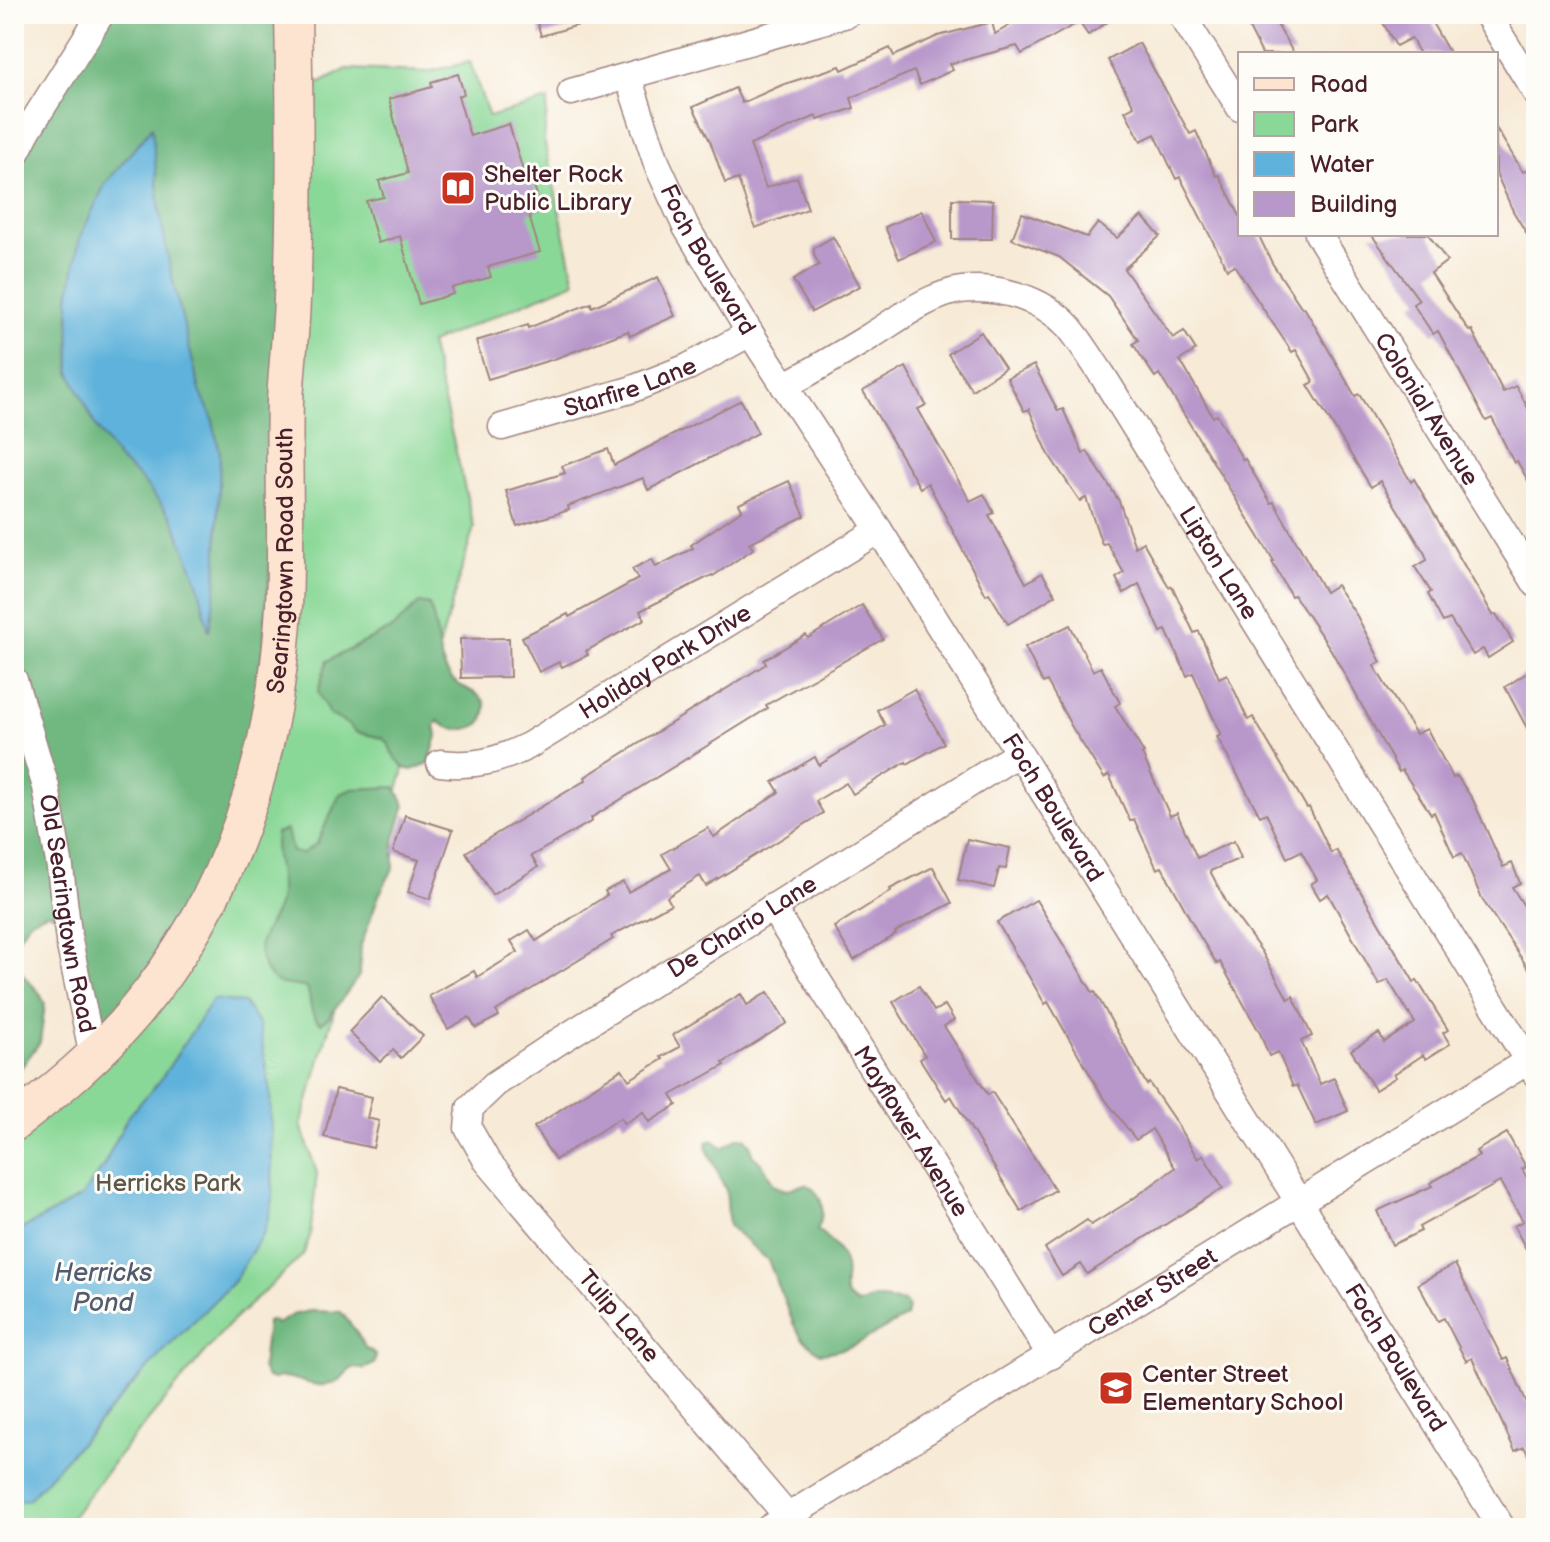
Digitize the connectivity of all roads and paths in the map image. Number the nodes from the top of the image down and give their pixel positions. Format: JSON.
{"nodes":[{"id":1,"x":101,"y":14,"type":"edge"},
{"id":2,"x":293,"y":14,"type":"edge"},
{"id":3,"x":847,"y":14,"type":"edge"},
{"id":4,"x":1181,"y":14,"type":"edge"},
{"id":5,"x":1487,"y":14,"type":"edge"},
{"id":6,"x":628,"y":77,"type":"junction"},
{"id":7,"x":571,"y":92,"type":"dead end"},
{"id":8,"x":1536,"y":93,"type":"edge"},
{"id":9,"x":1238,"y":105,"type":"edge"},
{"id":10,"x":14,"y":157,"type":"edge"},
{"id":11,"x":1319,"y":236,"type":"edge"},
{"id":12,"x":750,"y":333,"type":"junction"},
{"id":13,"x":784,"y":386,"type":"junction"},
{"id":14,"x":502,"y":427,"type":"dead end"},
{"id":15,"x":879,"y":530,"type":"junction"},
{"id":16,"x":1536,"y":584,"type":"edge"},
{"id":17,"x":14,"y":680,"type":"edge"},
{"id":18,"x":1019,"y":753,"type":"junction"},
{"id":19,"x":440,"y":763,"type":"dead end"},
{"id":20,"x":772,"y":907,"type":"junction"},
{"id":21,"x":93,"y":1056,"type":"junction"},
{"id":22,"x":1533,"y":1064,"type":"edge"},
{"id":23,"x":470,"y":1108,"type":"joint"},
{"id":24,"x":14,"y":1123,"type":"edge"},
{"id":25,"x":1300,"y":1203,"type":"junction"},
{"id":26,"x":1051,"y":1356,"type":"junction"},
{"id":27,"x":779,"y":1522,"type":"edge"},
{"id":28,"x":1502,"y":1528,"type":"edge"}],
"edges":[{"from":1,"to":10,"type":"street"},
{"from":2,"to":21,"type":"main road","name":"Searingtown Road South"},
{"from":3,"to":6,"type":"street"},
{"from":4,"to":9,"type":"street"},
{"from":5,"to":8,"type":"street"},
{"from":6,"to":7,"type":"street"},
{"from":6,"to":12,"type":"street","name":"Foch Boulevard"},
{"from":11,"to":16,"type":"street","name":"Colonial Avenue"},
{"from":12,"to":13,"type":"street","name":"Foch Boulevard"},
{"from":12,"to":14,"type":"street","name":"Starfire Lane"},
{"from":13,"to":15,"type":"street","name":"Foch Boulevard"},
{"from":13,"to":22,"type":"street","name":"Lipton Lane"},
{"from":15,"to":18,"type":"street","name":"Foch Boulevard"},
{"from":15,"to":19,"type":"street","name":"Holiday Park Drive"},
{"from":17,"to":21,"type":"street","name":"Old Searingtown Road"},
{"from":18,"to":20,"type":"street","name":"De Chario Lane"},
{"from":18,"to":25,"type":"street","name":"Foch Boulevard"},
{"from":20,"to":23,"type":"street","name":"De Chario Lane"},
{"from":20,"to":26,"type":"street","name":"Mayflower Avenue"},
{"from":21,"to":24,"type":"main road","name":"Searingtown Road South"},
{"from":22,"to":25,"type":"street","name":"Center Street"},
{"from":23,"to":27,"type":"street","name":"Tulip Lane"},
{"from":25,"to":26,"type":"street","name":"Center Street"},
{"from":25,"to":28,"type":"street","name":"Foch Boulevard"},
{"from":26,"to":27,"type":"street","name":"Center Street"}]}
